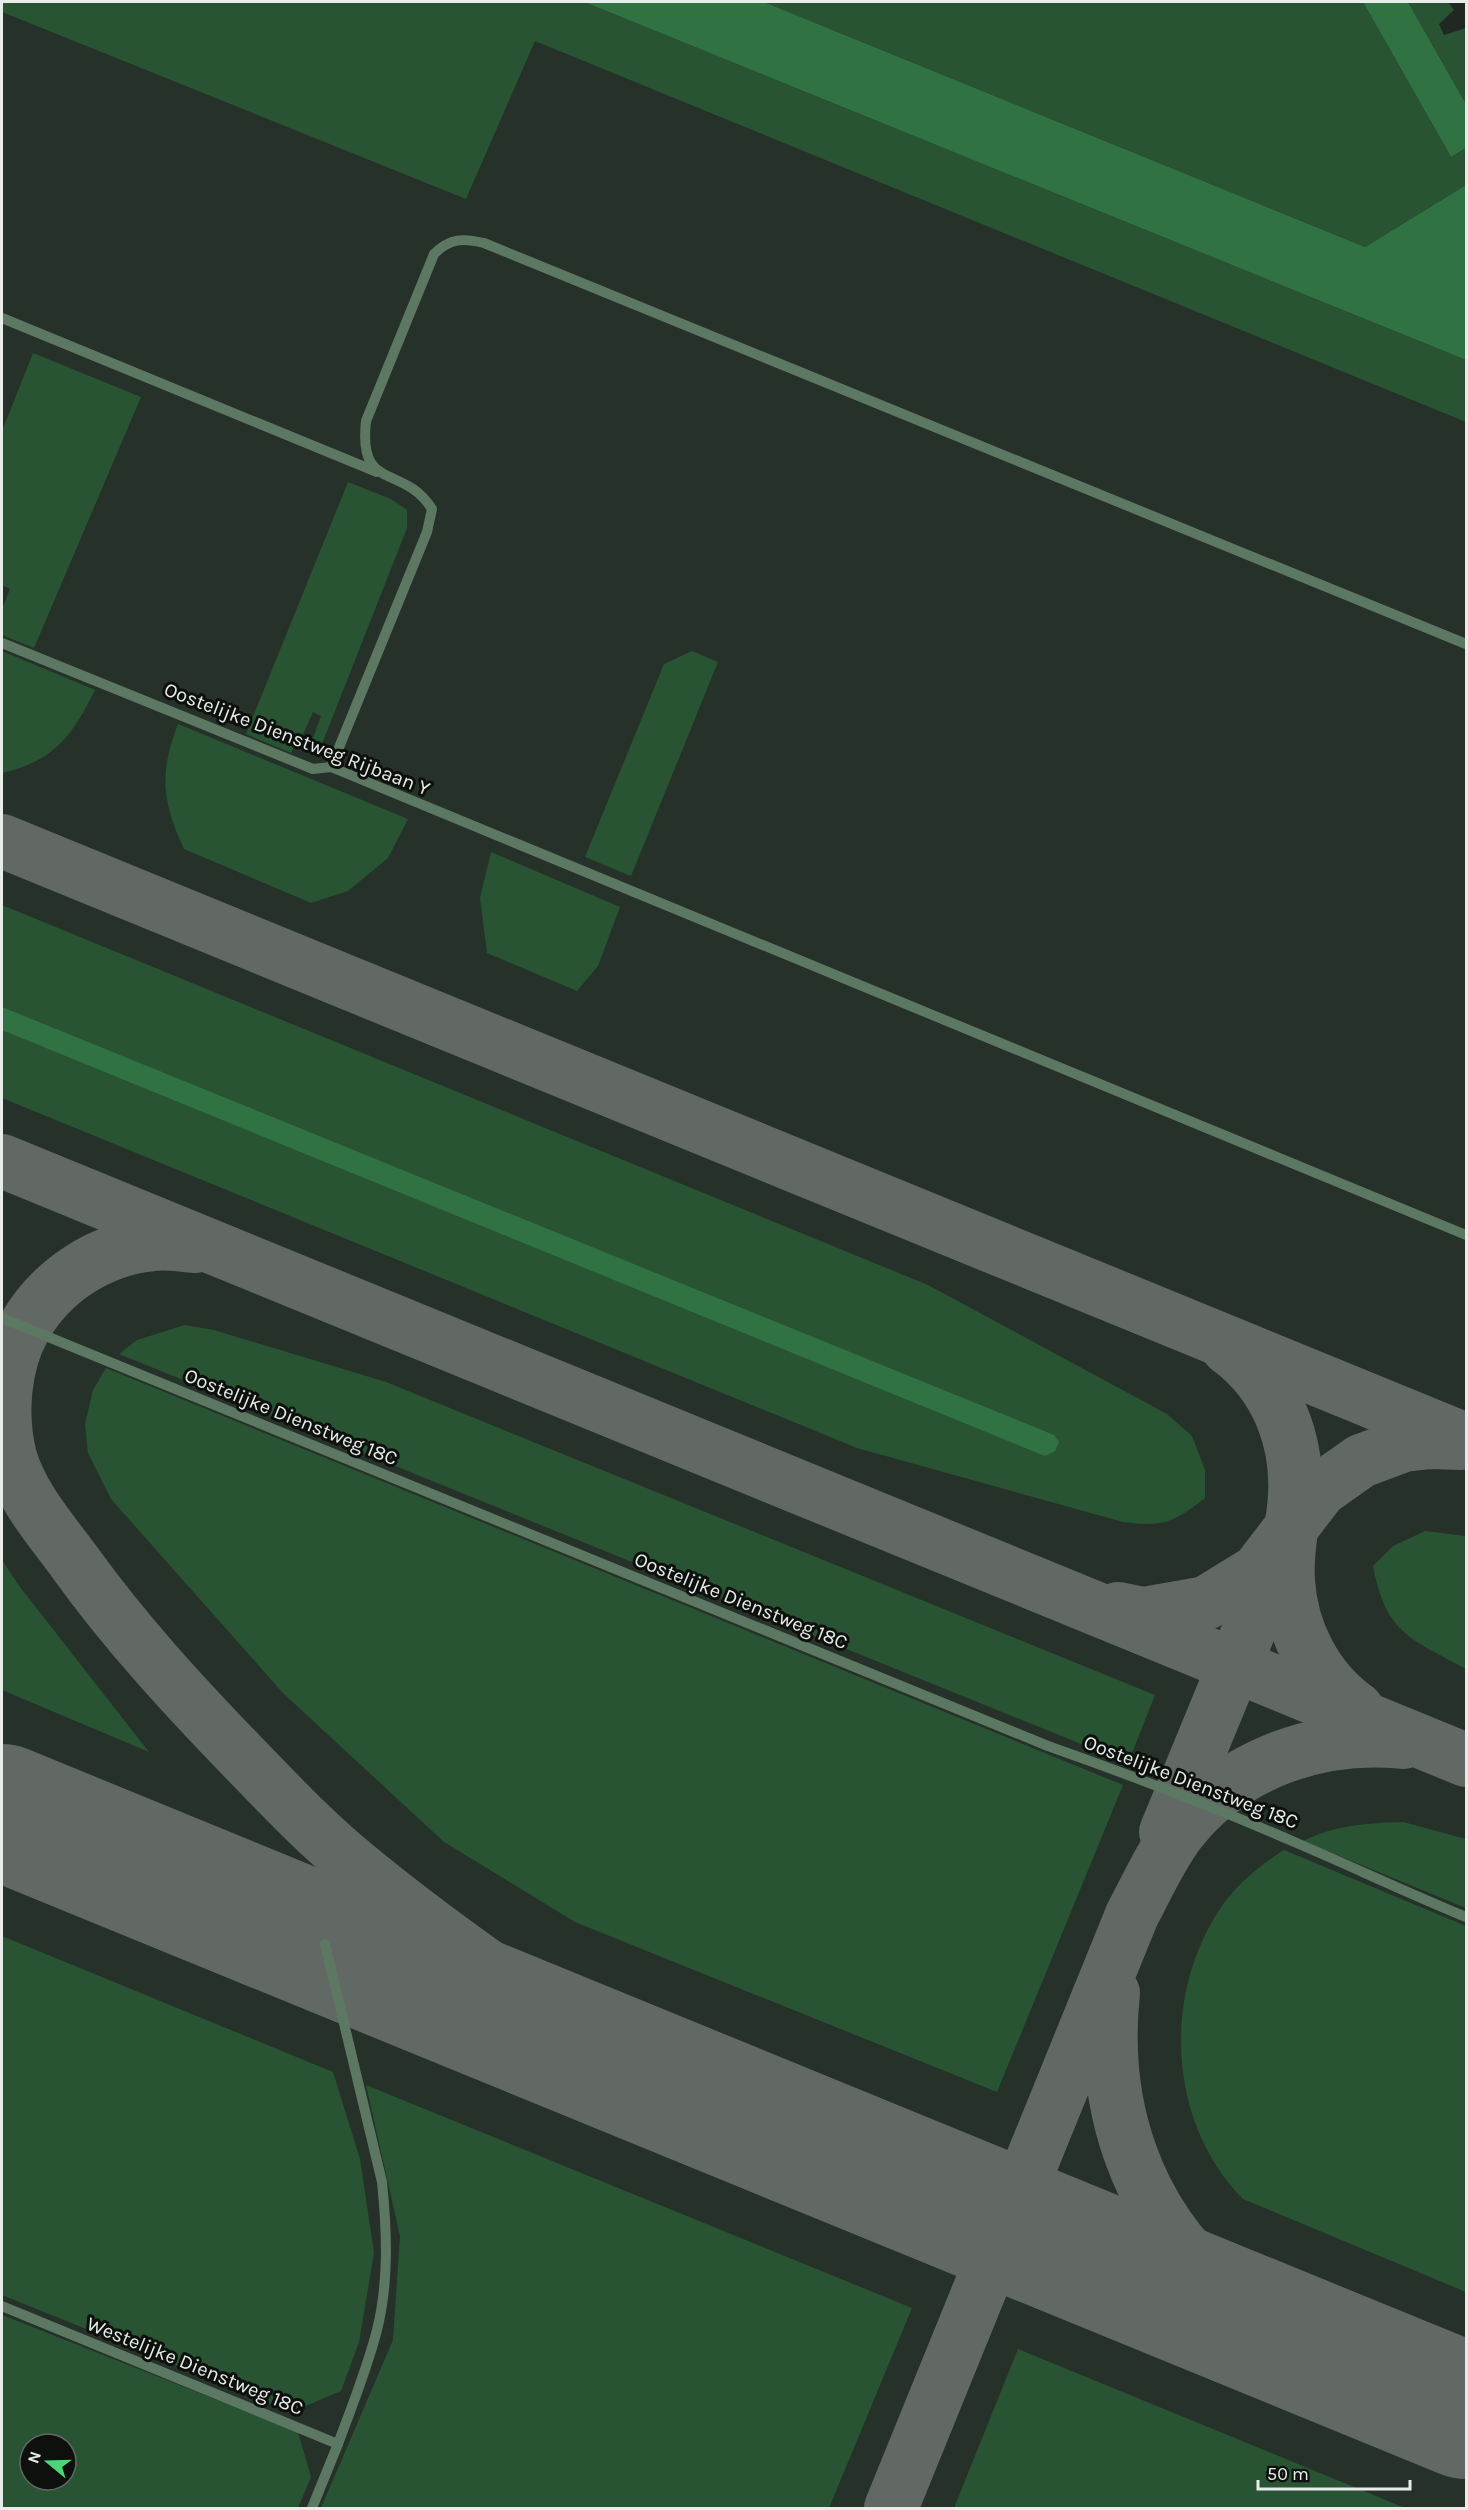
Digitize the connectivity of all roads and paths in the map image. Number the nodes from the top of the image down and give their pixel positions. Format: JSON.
{"nodes":[{"id":1,"x":2,"y":318,"type":"edge"},
{"id":2,"x":380,"y":474,"type":"junction"},
{"id":3,"x":2,"y":643,"type":"edge"},
{"id":4,"x":1467,"y":644,"type":"edge"},
{"id":5,"x":331,"y":767,"type":"junction"},
{"id":6,"x":1467,"y":1235,"type":"edge"},
{"id":7,"x":2,"y":1318,"type":"edge"},
{"id":8,"x":1467,"y":1917,"type":"edge"},
{"id":9,"x":325,"y":1944,"type":"dead end"},
{"id":10,"x":2,"y":2306,"type":"edge"},
{"id":11,"x":338,"y":2444,"type":"junction"},
{"id":12,"x":312,"y":2508,"type":"edge"}],
"edges":[{"from":1,"to":2,"type":"lane"},
{"from":2,"to":4,"type":"lane"},
{"from":2,"to":5,"type":"lane"},
{"from":3,"to":5,"type":"lane","name":"Oostelijke Dienstweg Rijbaan Y"},
{"from":5,"to":6,"type":"lane","name":"Oostelijke Dienstweg Rijbaan Y"},
{"from":7,"to":8,"type":"lane","name":"Oostelijke Dienstweg 18C"},
{"from":9,"to":11,"type":"lane"},
{"from":10,"to":11,"type":"lane","name":"Westelijke Dienstweg 18C"},
{"from":11,"to":12,"type":"lane"}]}
